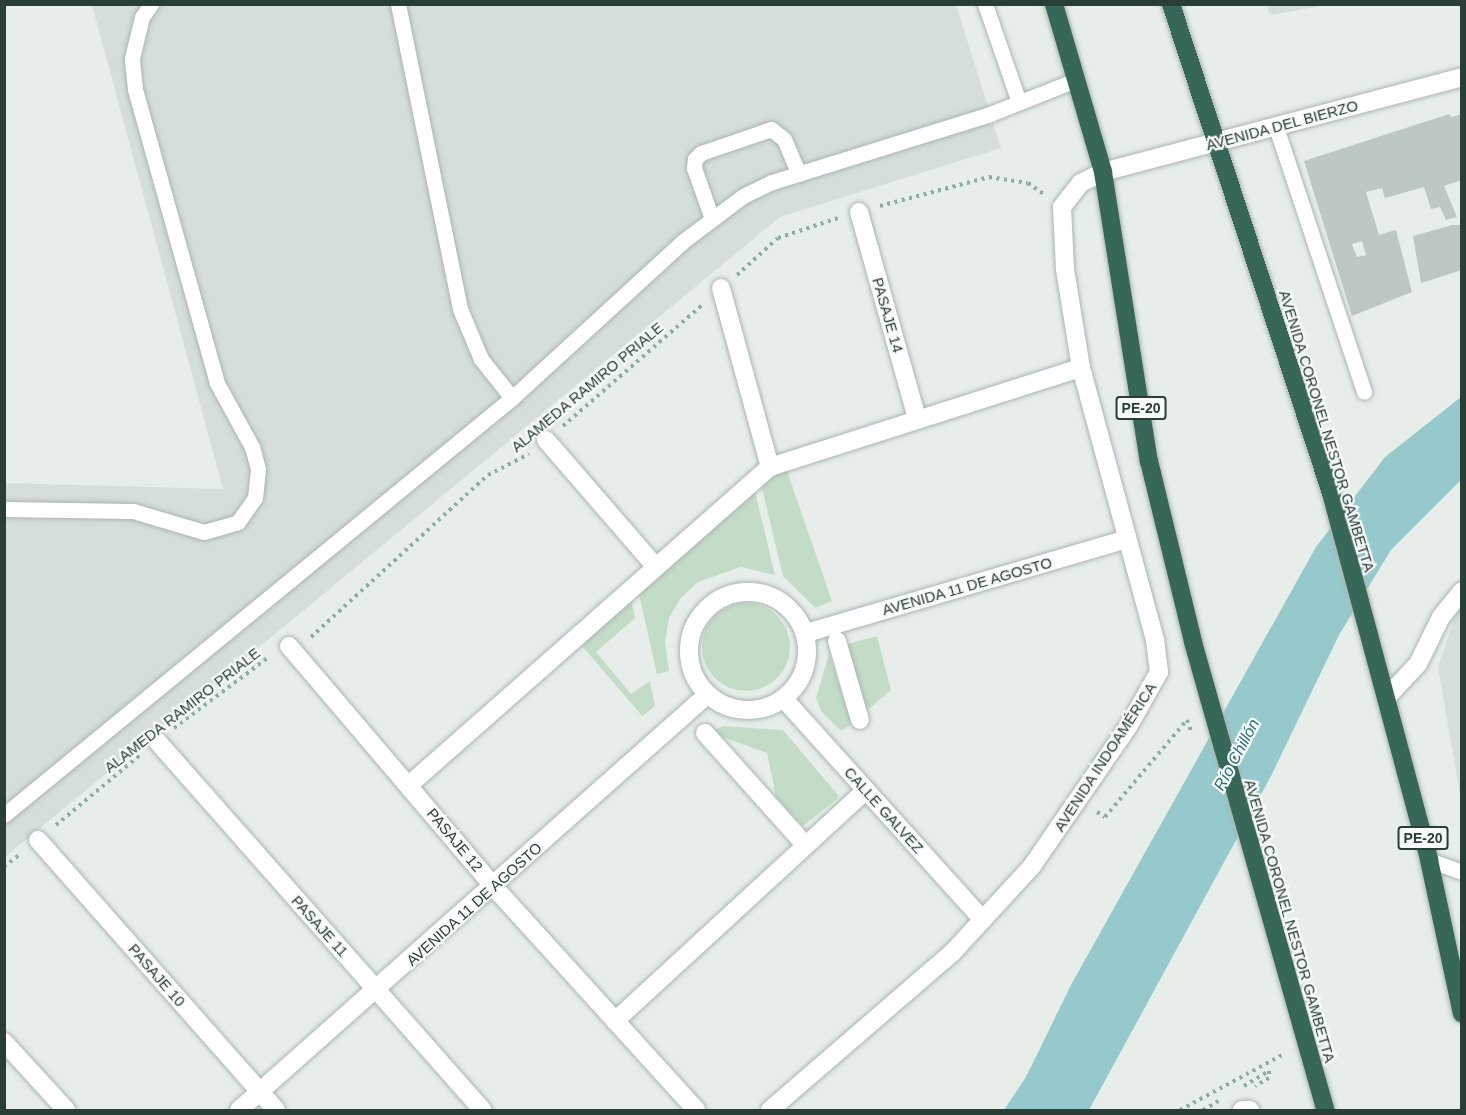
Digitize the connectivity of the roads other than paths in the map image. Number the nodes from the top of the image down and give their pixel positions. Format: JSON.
{"nodes":[{"id":1,"x":151,"y":4,"type":"edge"},
{"id":2,"x":398,"y":4,"type":"edge"},
{"id":3,"x":985,"y":4,"type":"edge"},
{"id":4,"x":1054,"y":4,"type":"edge"},
{"id":5,"x":1173,"y":5,"type":"edge"},
{"id":6,"x":1461,"y":77,"type":"edge"},
{"id":7,"x":1076,"y":80,"type":"junction"},
{"id":8,"x":1019,"y":102,"type":"junction"},
{"id":9,"x":1276,"y":127,"type":"junction"},
{"id":10,"x":1217,"y":143,"type":"junction"},
{"id":11,"x":1103,"y":172,"type":"junction"},
{"id":12,"x":799,"y":174,"type":"junction"},
{"id":13,"x":859,"y":212,"type":"road end"},
{"id":14,"x":712,"y":219,"type":"junction"},
{"id":15,"x":722,"y":288,"type":"road end"},
{"id":16,"x":1081,"y":368,"type":"junction"},
{"id":17,"x":1364,"y":392,"type":"dead end"},
{"id":18,"x":512,"y":398,"type":"junction"},
{"id":19,"x":917,"y":418,"type":"junction"},
{"id":20,"x":546,"y":440,"type":"road end"},
{"id":21,"x":770,"y":467,"type":"junction"},
{"id":22,"x":4,"y":509,"type":"edge"},
{"id":23,"x":1127,"y":539,"type":"junction"},
{"id":24,"x":655,"y":566,"type":"junction"},
{"id":25,"x":1461,"y":591,"type":"edge"},
{"id":26,"x":806,"y":633,"type":"junction"},
{"id":27,"x":837,"y":641,"type":"dead end"},
{"id":28,"x":289,"y":646,"type":"road end"},
{"id":29,"x":707,"y":695,"type":"junction"},
{"id":30,"x":1387,"y":697,"type":"junction"},
{"id":31,"x":784,"y":699,"type":"junction"},
{"id":32,"x":860,"y":720,"type":"dead end"},
{"id":33,"x":705,"y":733,"type":"dead end"},
{"id":34,"x":157,"y":741,"type":"road end"},
{"id":35,"x":409,"y":785,"type":"junction"},
{"id":36,"x":866,"y":790,"type":"junction"},
{"id":37,"x":4,"y":815,"type":"edge"},
{"id":38,"x":798,"y":838,"type":"dead end"},
{"id":39,"x":38,"y":840,"type":"road end"},
{"id":40,"x":1429,"y":860,"type":"junction"},
{"id":41,"x":1461,"y":872,"type":"edge"},
{"id":42,"x":494,"y":887,"type":"junction"},
{"id":43,"x":983,"y":920,"type":"junction"},
{"id":44,"x":377,"y":990,"type":"junction"},
{"id":45,"x":1461,"y":1014,"type":"edge"},
{"id":46,"x":615,"y":1021,"type":"junction"},
{"id":47,"x":4,"y":1042,"type":"edge"},
{"id":48,"x":260,"y":1093,"type":"junction"},
{"id":49,"x":66,"y":1110,"type":"edge"},
{"id":50,"x":239,"y":1110,"type":"edge"},
{"id":51,"x":276,"y":1110,"type":"edge"},
{"id":52,"x":482,"y":1110,"type":"edge"},
{"id":53,"x":696,"y":1110,"type":"edge"},
{"id":54,"x":770,"y":1110,"type":"edge"},
{"id":55,"x":1242,"y":1110,"type":"edge"},
{"id":56,"x":1250,"y":1110,"type":"edge"},
{"id":57,"x":1325,"y":1110,"type":"edge"}],
"edges":[{"from":1,"to":22,"type":"lane"},
{"from":2,"to":18,"type":"lane"},
{"from":3,"to":8,"type":"lane"},
{"from":4,"to":7,"type":"highway","name":"AVENIDA CORONEL NESTOR GAMBETTA","number":"PE-20"},
{"from":5,"to":10,"type":"highway","name":"AVENIDA CORONEL NESTOR GAMBETTA","number":"PE-20"},
{"from":6,"to":9,"type":"street","name":"AVENIDA DEL BIERZO"},
{"from":7,"to":8,"type":"lane"},
{"from":7,"to":11,"type":"highway","name":"AVENIDA CORONEL NESTOR GAMBETTA","number":"PE-20"},
{"from":8,"to":12,"type":"lane"},
{"from":9,"to":10,"type":"street","name":"AVENIDA DEL BIERZO"},
{"from":9,"to":17,"type":"lane"},
{"from":10,"to":11,"type":"street","name":"AVENIDA DEL BIERZO"},
{"from":10,"to":30,"type":"highway","name":"AVENIDA CORONEL NESTOR GAMBETTA","number":"PE-20"},
{"from":11,"to":16,"type":"street","name":"AVENIDA INDOAMÉRICA"},
{"from":11,"to":57,"type":"highway","name":"AVENIDA CORONEL NESTOR GAMBETTA","number":"PE-20"},
{"from":12,"to":14,"type":"lane"},
{"from":12,"to":14,"type":"lane"},
{"from":13,"to":19,"type":"street","name":"PASAJE 14"},
{"from":14,"to":18,"type":"lane"},
{"from":15,"to":21,"type":"street"},
{"from":16,"to":19,"type":"street"},
{"from":16,"to":23,"type":"street","name":"AVENIDA INDOAMÉRICA"},
{"from":18,"to":37,"type":"lane"},
{"from":19,"to":21,"type":"street"},
{"from":20,"to":24,"type":"street"},
{"from":21,"to":24,"type":"street"},
{"from":23,"to":26,"type":"street","name":"AVENIDA 11 DE AGOSTO"},
{"from":23,"to":43,"type":"street","name":"AVENIDA INDOAMÉRICA"},
{"from":24,"to":35,"type":"street"},
{"from":25,"to":30,"type":"street"},
{"from":26,"to":29,"type":"street"},
{"from":26,"to":31,"type":"street"},
{"from":27,"to":32,"type":"street"},
{"from":28,"to":35,"type":"street","name":"PASAJE 12"},
{"from":29,"to":31,"type":"street"},
{"from":29,"to":42,"type":"street","name":"AVENIDA 11 DE AGOSTO"},
{"from":30,"to":40,"type":"highway","name":"AVENIDA CORONEL NESTOR GAMBETTA","number":"PE-20"},
{"from":31,"to":36,"type":"street","name":"CALLE GALVEZ"},
{"from":33,"to":38,"type":"street"},
{"from":34,"to":44,"type":"street","name":"PASAJE 11"},
{"from":35,"to":42,"type":"street","name":"PASAJE 12"},
{"from":36,"to":43,"type":"street","name":"CALLE GALVEZ"},
{"from":36,"to":46,"type":"street"},
{"from":39,"to":48,"type":"street","name":"PASAJE 10"},
{"from":40,"to":41,"type":"lane"},
{"from":40,"to":45,"type":"highway","name":"AVENIDA CORONEL NESTOR GAMBETTA","number":"PE-20"},
{"from":42,"to":44,"type":"street","name":"AVENIDA 11 DE AGOSTO"},
{"from":42,"to":46,"type":"street","name":"PASAJE 12"},
{"from":43,"to":54,"type":"street","name":"AVENIDA INDOAMÉRICA"},
{"from":44,"to":48,"type":"street","name":"AVENIDA 11 DE AGOSTO"},
{"from":44,"to":52,"type":"street","name":"PASAJE 11"},
{"from":46,"to":53,"type":"street","name":"PASAJE 12"},
{"from":47,"to":49,"type":"street"},
{"from":48,"to":50,"type":"street","name":"AVENIDA 11 DE AGOSTO"},
{"from":48,"to":51,"type":"street","name":"PASAJE 10"},
{"from":55,"to":56,"type":"street"}]}
